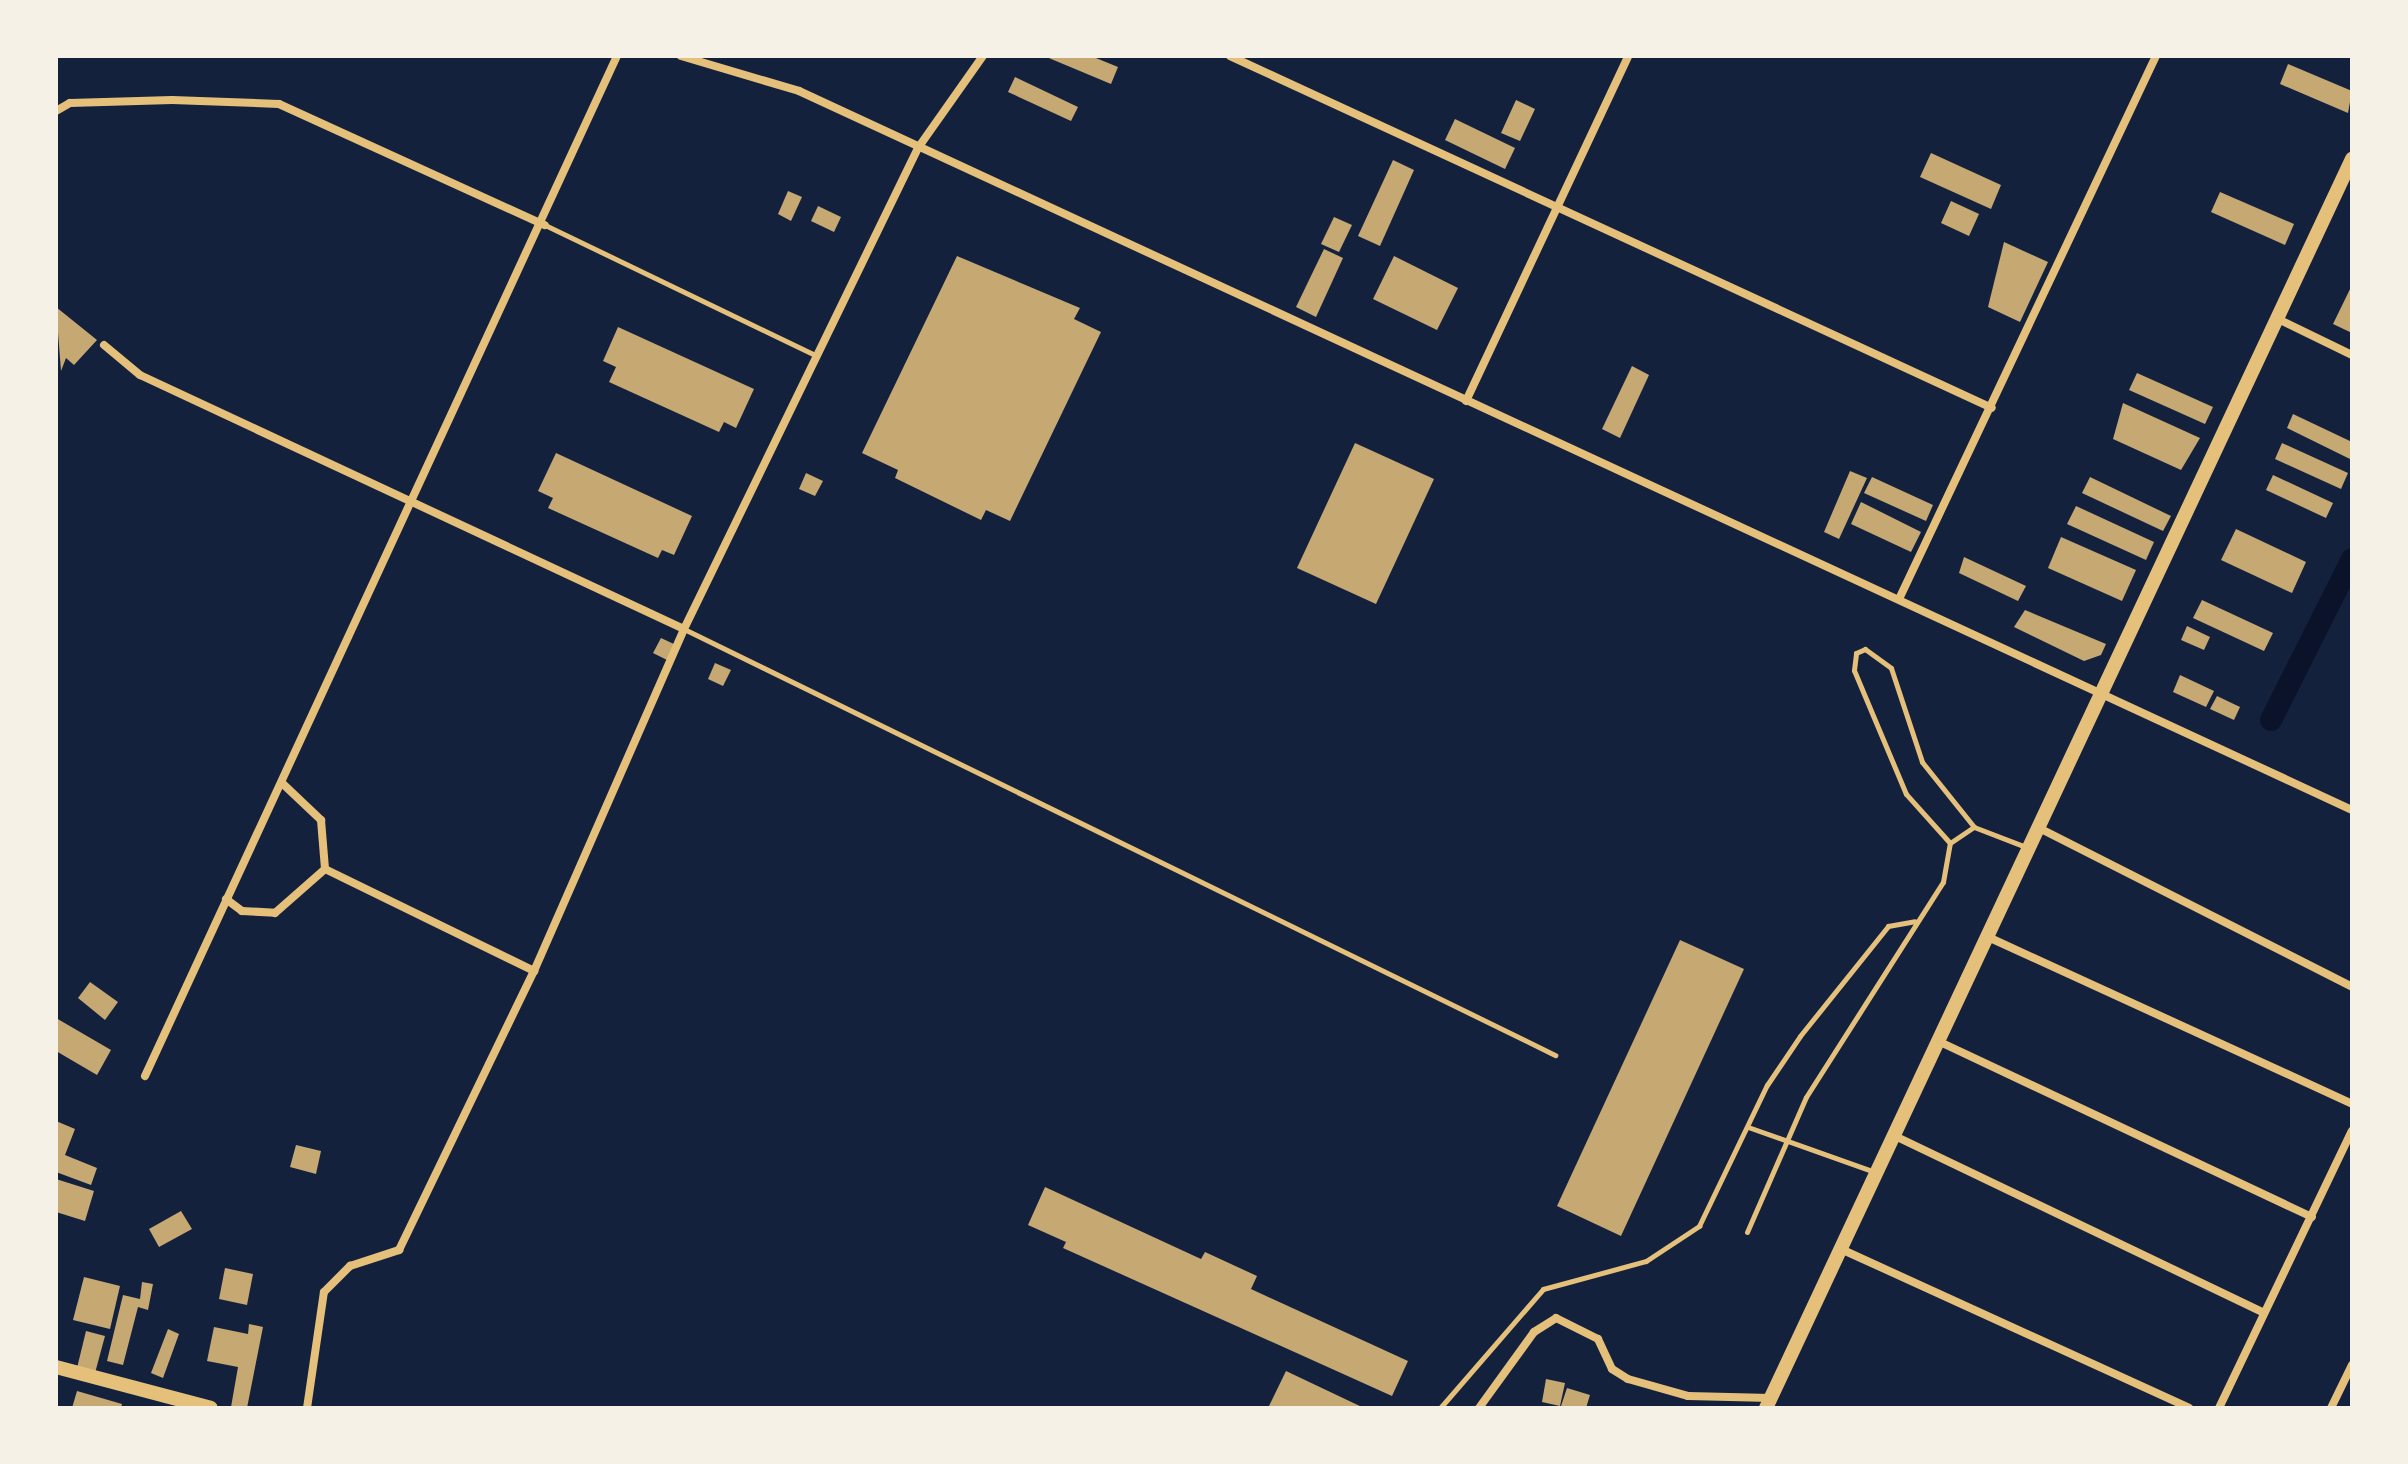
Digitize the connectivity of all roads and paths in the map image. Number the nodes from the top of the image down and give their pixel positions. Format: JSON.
{"nodes":[{"id":1,"x":617,"y":56,"type":"edge"},
{"id":2,"x":681,"y":56,"type":"edge"},
{"id":3,"x":983,"y":56,"type":"edge"},
{"id":4,"x":1230,"y":56,"type":"edge"},
{"id":5,"x":1628,"y":56,"type":"edge"},
{"id":6,"x":2156,"y":56,"type":"edge"},
{"id":7,"x":56,"y":111,"type":"edge"},
{"id":8,"x":918,"y":148,"type":"junction"},
{"id":9,"x":2352,"y":159,"type":"edge"},
{"id":10,"x":1555,"y":209,"type":"junction"},
{"id":11,"x":545,"y":225,"type":"junction"},
{"id":12,"x":2278,"y":319,"type":"junction"},
{"id":13,"x":104,"y":345,"type":"dead end"},
{"id":14,"x":2352,"y":355,"type":"edge"},
{"id":15,"x":818,"y":356,"type":"junction"},
{"id":16,"x":1466,"y":401,"type":"junction"},
{"id":17,"x":1992,"y":408,"type":"junction"},
{"id":18,"x":412,"y":496,"type":"junction"},
{"id":19,"x":1900,"y":597,"type":"junction"},
{"id":20,"x":684,"y":629,"type":"junction"},
{"id":21,"x":2104,"y":693,"type":"junction"},
{"id":22,"x":282,"y":783,"type":"junction"},
{"id":23,"x":2352,"y":810,"type":"edge"},
{"id":24,"x":1974,"y":827,"type":"junction"},
{"id":25,"x":2041,"y":829,"type":"junction"},
{"id":26,"x":1950,"y":843,"type":"junction"},
{"id":27,"x":2031,"y":849,"type":"junction"},
{"id":28,"x":325,"y":869,"type":"junction"},
{"id":29,"x":226,"y":899,"type":"junction"},
{"id":30,"x":1915,"y":921,"type":"junction"},
{"id":31,"x":1988,"y":937,"type":"junction"},
{"id":32,"x":534,"y":971,"type":"junction"},
{"id":33,"x":2352,"y":987,"type":"edge"},
{"id":34,"x":1940,"y":1042,"type":"junction"},
{"id":35,"x":1555,"y":1055,"type":"dead end"},
{"id":36,"x":145,"y":1076,"type":"dead end"},
{"id":37,"x":2352,"y":1104,"type":"edge"},
{"id":38,"x":1748,"y":1127,"type":"junction"},
{"id":39,"x":2352,"y":1131,"type":"edge"},
{"id":40,"x":1897,"y":1137,"type":"junction"},
{"id":41,"x":1784,"y":1140,"type":"junction"},
{"id":42,"x":1879,"y":1173,"type":"junction"},
{"id":43,"x":2312,"y":1217,"type":"junction"},
{"id":44,"x":1747,"y":1232,"type":"dead end"},
{"id":45,"x":1843,"y":1250,"type":"junction"},
{"id":46,"x":2264,"y":1313,"type":"junction"},
{"id":47,"x":2352,"y":1365,"type":"edge"},
{"id":48,"x":56,"y":1367,"type":"edge"},
{"id":49,"x":1768,"y":1403,"type":"edge"},
{"id":50,"x":211,"y":1408,"type":"edge"},
{"id":51,"x":307,"y":1408,"type":"edge"},
{"id":52,"x":1440,"y":1408,"type":"edge"},
{"id":53,"x":1479,"y":1408,"type":"edge"},
{"id":54,"x":2189,"y":1408,"type":"edge"},
{"id":55,"x":2219,"y":1408,"type":"edge"},
{"id":56,"x":2331,"y":1408,"type":"edge"}],
"edges":[{"from":1,"to":11,"type":"street"},
{"from":2,"to":8,"type":"street"},
{"from":3,"to":8,"type":"street"},
{"from":4,"to":10,"type":"street"},
{"from":5,"to":10,"type":"street"},
{"from":6,"to":17,"type":"street"},
{"from":7,"to":11,"type":"street"},
{"from":8,"to":15,"type":"street"},
{"from":8,"to":16,"type":"street"},
{"from":9,"to":12,"type":"street"},
{"from":10,"to":16,"type":"street"},
{"from":10,"to":17,"type":"street"},
{"from":11,"to":15,"type":"lane"},
{"from":11,"to":18,"type":"street"},
{"from":12,"to":14,"type":"street"},
{"from":12,"to":21,"type":"street"},
{"from":13,"to":18,"type":"street"},
{"from":15,"to":20,"type":"street"},
{"from":16,"to":19,"type":"street"},
{"from":17,"to":19,"type":"street"},
{"from":18,"to":20,"type":"street"},
{"from":18,"to":22,"type":"street"},
{"from":19,"to":21,"type":"street"},
{"from":20,"to":32,"type":"street"},
{"from":20,"to":35,"type":"lane"},
{"from":21,"to":23,"type":"street"},
{"from":21,"to":25,"type":"street"},
{"from":22,"to":28,"type":"street"},
{"from":22,"to":29,"type":"street"},
{"from":24,"to":26,"type":"lane"},
{"from":24,"to":26,"type":"lane"},
{"from":24,"to":27,"type":"lane"},
{"from":25,"to":27,"type":"street"},
{"from":25,"to":33,"type":"street"},
{"from":26,"to":30,"type":"lane"},
{"from":27,"to":31,"type":"street"},
{"from":28,"to":29,"type":"street"},
{"from":28,"to":32,"type":"street"},
{"from":29,"to":36,"type":"street"},
{"from":30,"to":38,"type":"lane"},
{"from":30,"to":41,"type":"lane"},
{"from":31,"to":34,"type":"street"},
{"from":31,"to":37,"type":"street"},
{"from":32,"to":51,"type":"street"},
{"from":34,"to":40,"type":"street"},
{"from":34,"to":43,"type":"street"},
{"from":38,"to":41,"type":"lane"},
{"from":38,"to":52,"type":"lane"},
{"from":39,"to":43,"type":"street"},
{"from":40,"to":42,"type":"street"},
{"from":40,"to":46,"type":"street"},
{"from":41,"to":42,"type":"lane"},
{"from":41,"to":44,"type":"lane"},
{"from":42,"to":45,"type":"street"},
{"from":43,"to":46,"type":"street"},
{"from":45,"to":49,"type":"street"},
{"from":45,"to":54,"type":"street"},
{"from":46,"to":55,"type":"street"},
{"from":47,"to":56,"type":"street"},
{"from":48,"to":50,"type":"street"},
{"from":49,"to":53,"type":"street"}]}
